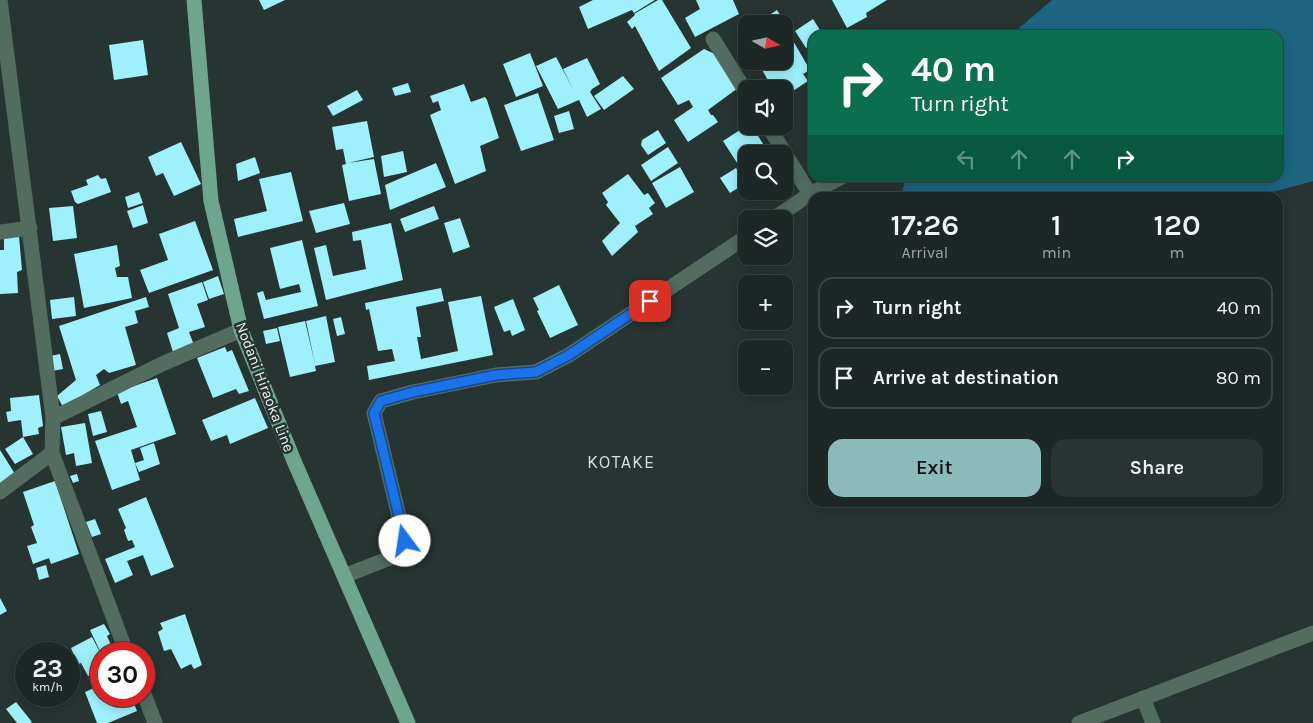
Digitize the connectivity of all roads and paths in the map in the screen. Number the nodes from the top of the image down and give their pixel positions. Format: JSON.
{"nodes":[{"id":1,"x":0,"y":0,"type":"edge"},
{"id":2,"x":194,"y":0,"type":"edge"},
{"id":3,"x":713,"y":39,"type":"dead end"},
{"id":4,"x":739,"y":80,"type":"edge"},
{"id":5,"x":774,"y":135,"type":"edge"},
{"id":6,"x":832,"y":182,"type":"edge"},
{"id":7,"x":809,"y":192,"type":"edge"},
{"id":8,"x":814,"y":192,"type":"edge"},
{"id":9,"x":808,"y":195,"type":"edge"},
{"id":10,"x":786,"y":210,"type":"edge"},
{"id":11,"x":30,"y":228,"type":"junction"},
{"id":12,"x":0,"y":232,"type":"edge"},
{"id":13,"x":738,"y":242,"type":"edge"},
{"id":14,"x":241,"y":330,"type":"junction"},
{"id":15,"x":52,"y":418,"type":"junction"},
{"id":16,"x":52,"y":453,"type":"junction"},
{"id":17,"x":0,"y":492,"type":"edge"},
{"id":18,"x":344,"y":576,"type":"junction"},
{"id":19,"x":1313,"y":633,"type":"edge"},
{"id":20,"x":123,"y":642,"type":"edge"},
{"id":21,"x":1143,"y":698,"type":"junction"},
{"id":22,"x":149,"y":707,"type":"edge"},
{"id":23,"x":155,"y":723,"type":"edge"},
{"id":24,"x":408,"y":723,"type":"edge"},
{"id":25,"x":1079,"y":723,"type":"edge"},
{"id":26,"x":1153,"y":723,"type":"edge"}],
"edges":[{"from":1,"to":11,"type":"street"},
{"from":2,"to":14,"type":"main road","name":"Nodani Hiraoka Line"},
{"from":3,"to":4,"type":"street"},
{"from":5,"to":7,"type":"street"},
{"from":6,"to":8,"type":"street"},
{"from":9,"to":10,"type":"street"},
{"from":11,"to":12,"type":"street"},
{"from":11,"to":15,"type":"street"},
{"from":13,"to":18,"type":"street"},
{"from":14,"to":15,"type":"street"},
{"from":14,"to":18,"type":"main road","name":"Nodani Hiraoka Line"},
{"from":15,"to":16,"type":"street"},
{"from":16,"to":17,"type":"street"},
{"from":16,"to":20,"type":"street"},
{"from":18,"to":24,"type":"main road","name":"Nodani Hiraoka Line"},
{"from":19,"to":21,"type":"street"},
{"from":21,"to":25,"type":"street"},
{"from":21,"to":26,"type":"street"},
{"from":22,"to":23,"type":"street"}]}
